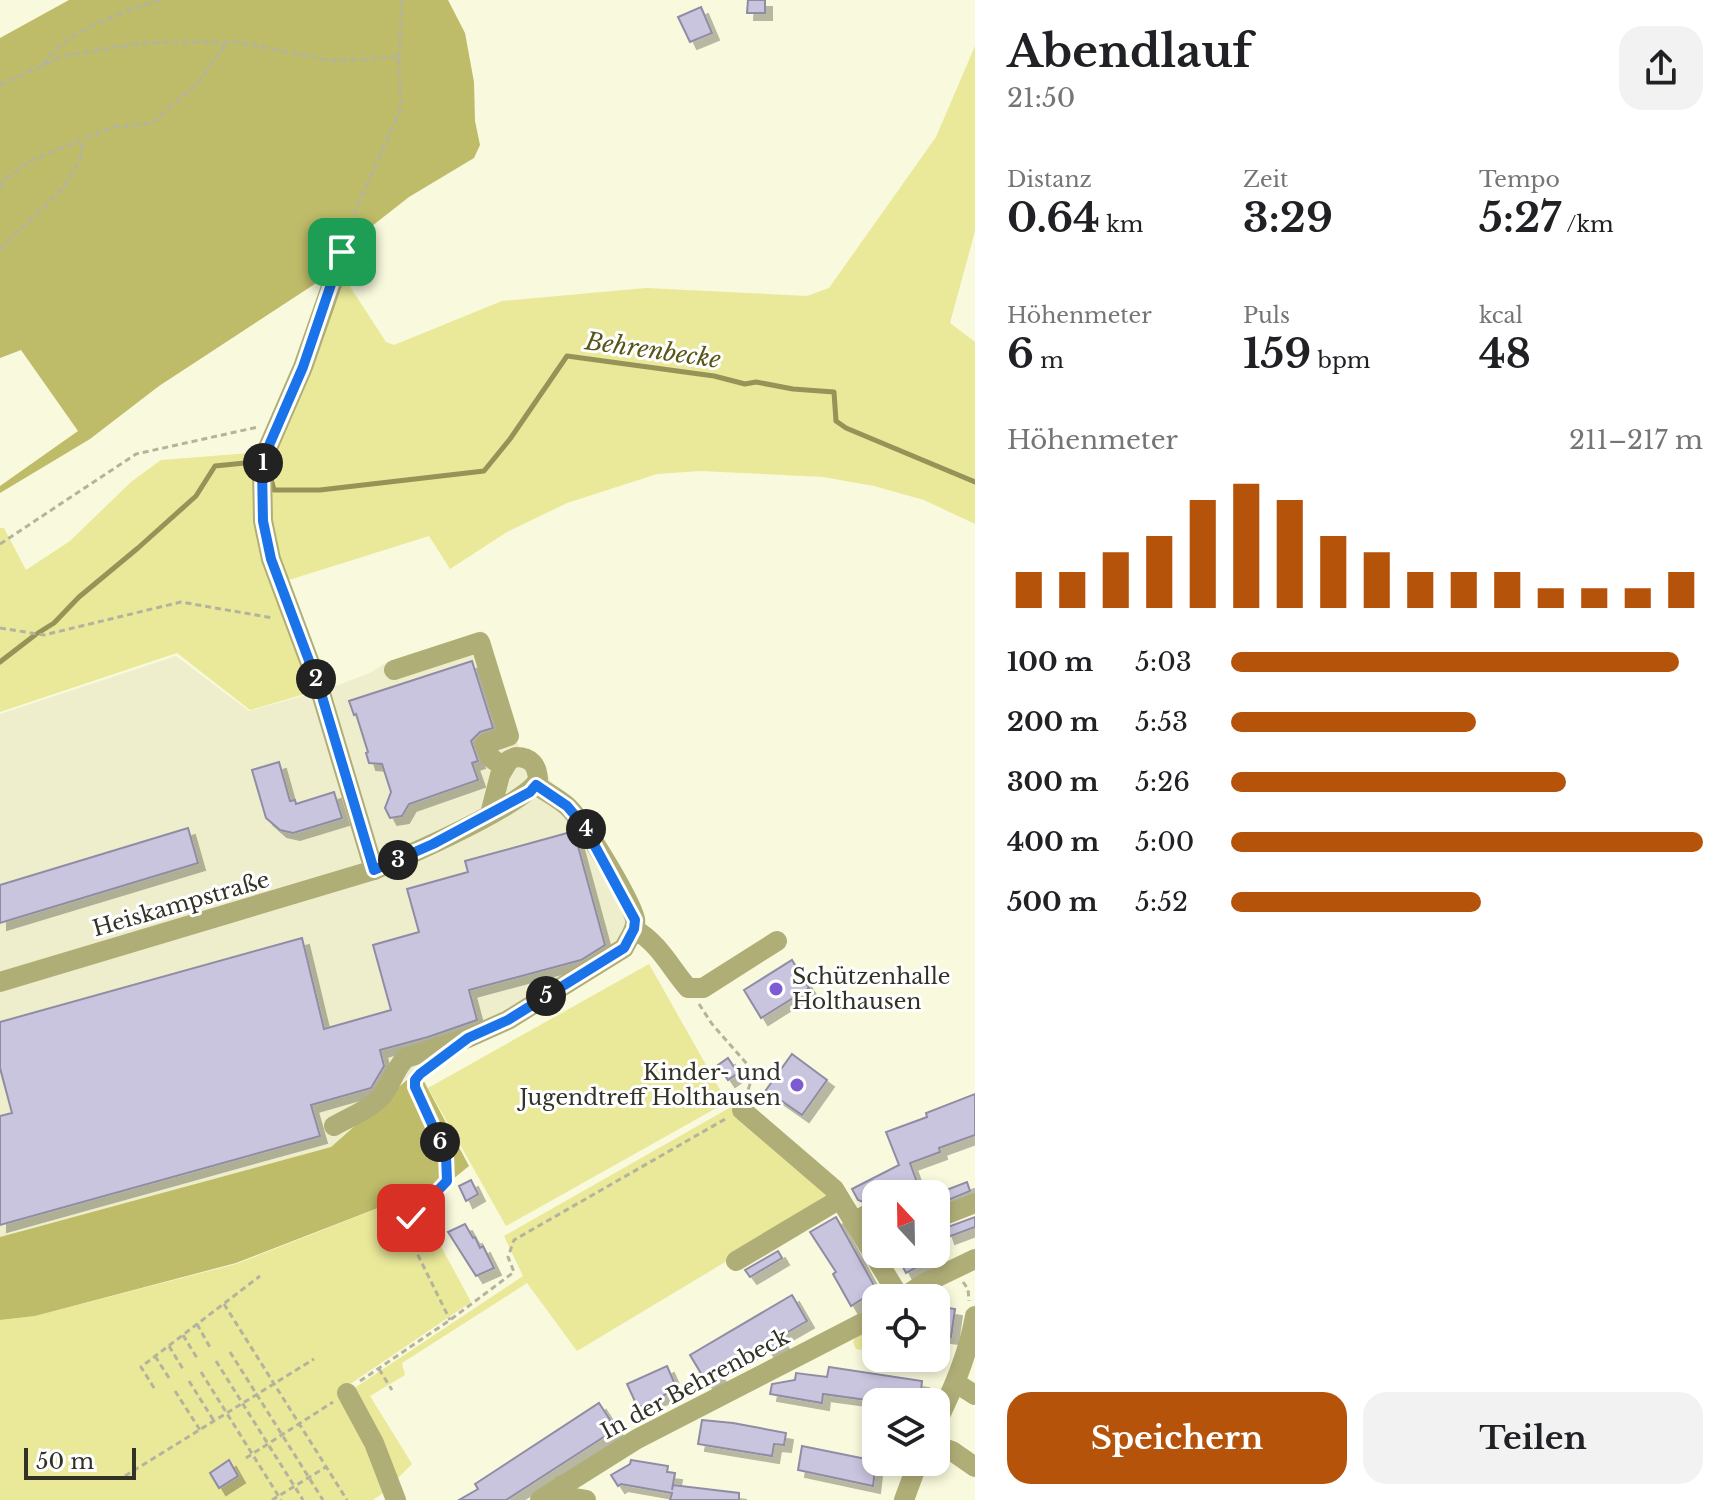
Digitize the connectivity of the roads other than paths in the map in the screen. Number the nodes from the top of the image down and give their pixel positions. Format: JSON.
{"nodes":[{"id":1,"x":339,"y":264,"type":"road end"},
{"id":2,"x":394,"y":670,"type":"dead end"},
{"id":3,"x":503,"y":767,"type":"junction"},
{"id":4,"x":536,"y":785,"type":"junction"},
{"id":5,"x":490,"y":814,"type":"junction"},
{"id":6,"x":374,"y":870,"type":"junction"},
{"id":7,"x":634,"y":929,"type":"junction"},
{"id":8,"x":777,"y":941,"type":"dead end"},
{"id":9,"x":0,"y":982,"type":"edge"},
{"id":10,"x":742,"y":1110,"type":"road end"},
{"id":11,"x":334,"y":1126,"type":"dead end"},
{"id":12,"x":840,"y":1199,"type":"junction"},
{"id":13,"x":975,"y":1203,"type":"edge"},
{"id":14,"x":950,"y":1213,"type":"edge"},
{"id":15,"x":862,"y":1217,"type":"edge"},
{"id":16,"x":854,"y":1222,"type":"junction"},
{"id":17,"x":736,"y":1261,"type":"dead end"},
{"id":18,"x":974,"y":1265,"type":"edge"},
{"id":19,"x":892,"y":1284,"type":"edge"},
{"id":20,"x":923,"y":1284,"type":"edge"},
{"id":21,"x":975,"y":1316,"type":"edge"},
{"id":22,"x":862,"y":1323,"type":"edge"},
{"id":23,"x":956,"y":1383,"type":"junction"},
{"id":24,"x":347,"y":1393,"type":"road end"},
{"id":25,"x":950,"y":1395,"type":"edge"},
{"id":26,"x":975,"y":1395,"type":"edge"},
{"id":27,"x":950,"y":1450,"type":"edge"},
{"id":28,"x":975,"y":1467,"type":"edge"},
{"id":29,"x":913,"y":1476,"type":"edge"},
{"id":30,"x":562,"y":1485,"type":"junction"},
{"id":31,"x":396,"y":1500,"type":"edge"},
{"id":32,"x":540,"y":1500,"type":"edge"},
{"id":33,"x":586,"y":1500,"type":"edge"},
{"id":34,"x":904,"y":1500,"type":"edge"}],
"edges":[{"from":1,"to":6,"type":"street"},
{"from":2,"to":3,"type":"street"},
{"from":3,"to":4,"type":"street"},
{"from":3,"to":5,"type":"street"},
{"from":4,"to":5,"type":"street","name":"Heiskampstraße"},
{"from":4,"to":7,"type":"street"},
{"from":5,"to":6,"type":"street","name":"Heiskampstraße"},
{"from":6,"to":9,"type":"street","name":"Heiskampstraße"},
{"from":7,"to":8,"type":"street"},
{"from":7,"to":11,"type":"street"},
{"from":10,"to":12,"type":"street"},
{"from":12,"to":16,"type":"street"},
{"from":12,"to":17,"type":"street"},
{"from":13,"to":14,"type":"street"},
{"from":15,"to":16,"type":"street"},
{"from":16,"to":19,"type":"street"},
{"from":18,"to":20,"type":"street"},
{"from":21,"to":23,"type":"street"},
{"from":22,"to":30,"type":"street","name":"In der Behrenbeck"},
{"from":23,"to":25,"type":"street"},
{"from":23,"to":26,"type":"street"},
{"from":24,"to":31,"type":"street"},
{"from":27,"to":28,"type":"street"},
{"from":29,"to":34,"type":"street"},
{"from":30,"to":32,"type":"street","name":"In der Behrenbeck"},
{"from":30,"to":33,"type":"street"}]}
